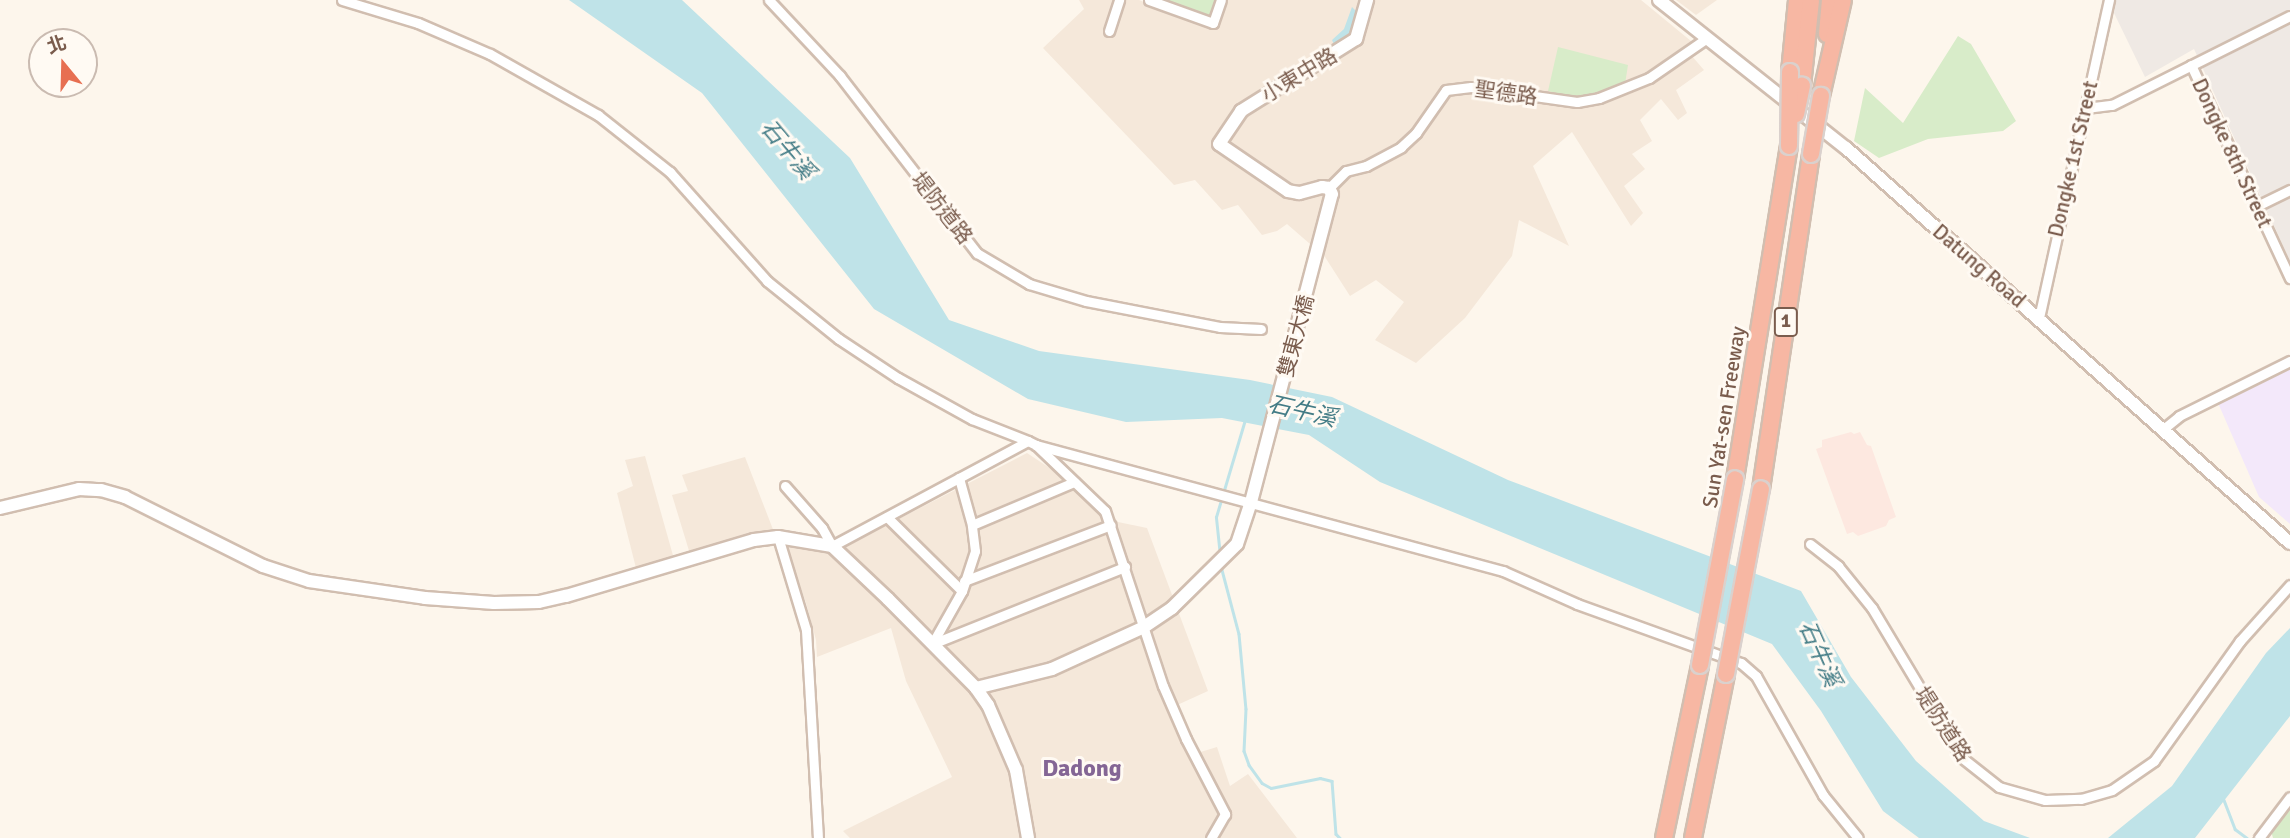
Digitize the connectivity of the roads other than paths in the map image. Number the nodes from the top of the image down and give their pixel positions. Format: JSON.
{"nodes":[{"id":1,"x":342,"y":0,"type":"edge"},
{"id":2,"x":769,"y":0,"type":"edge"},
{"id":3,"x":1119,"y":0,"type":"edge"},
{"id":4,"x":1149,"y":0,"type":"edge"},
{"id":5,"x":1221,"y":0,"type":"edge"},
{"id":6,"x":1367,"y":0,"type":"edge"},
{"id":7,"x":1659,"y":0,"type":"edge"},
{"id":8,"x":1797,"y":0,"type":"edge"},
{"id":9,"x":1811,"y":0,"type":"edge"},
{"id":10,"x":1830,"y":0,"type":"edge"},
{"id":11,"x":1843,"y":0,"type":"edge"},
{"id":12,"x":2109,"y":0,"type":"edge"},
{"id":13,"x":2290,"y":16,"type":"edge"},
{"id":14,"x":1109,"y":31,"type":"dead end"},
{"id":15,"x":1707,"y":38,"type":"junction"},
{"id":16,"x":2191,"y":65,"type":"junction"},
{"id":17,"x":1821,"y":96,"type":"junction"},
{"id":18,"x":2086,"y":108,"type":"junction"},
{"id":19,"x":1789,"y":146,"type":"junction"},
{"id":20,"x":1329,"y":188,"type":"junction"},
{"id":21,"x":2290,"y":190,"type":"edge"},
{"id":22,"x":2256,"y":206,"type":"junction"},
{"id":23,"x":2290,"y":278,"type":"edge"},
{"id":24,"x":2039,"y":318,"type":"junction"},
{"id":25,"x":1261,"y":329,"type":"dead end"},
{"id":26,"x":2290,"y":361,"type":"edge"},
{"id":27,"x":2162,"y":430,"type":"junction"},
{"id":28,"x":1032,"y":443,"type":"junction"},
{"id":29,"x":959,"y":478,"type":"junction"},
{"id":30,"x":1074,"y":482,"type":"junction"},
{"id":31,"x":785,"y":486,"type":"dead end"},
{"id":32,"x":1251,"y":502,"type":"junction"},
{"id":33,"x":0,"y":509,"type":"edge"},
{"id":34,"x":887,"y":517,"type":"junction"},
{"id":35,"x":972,"y":525,"type":"junction"},
{"id":36,"x":1111,"y":525,"type":"junction"},
{"id":37,"x":778,"y":537,"type":"junction"},
{"id":38,"x":2290,"y":543,"type":"edge"},
{"id":39,"x":1810,"y":544,"type":"dead end"},
{"id":40,"x":832,"y":546,"type":"junction"},
{"id":41,"x":1125,"y":567,"type":"junction"},
{"id":42,"x":2290,"y":584,"type":"edge"},
{"id":43,"x":963,"y":586,"type":"junction"},
{"id":44,"x":1144,"y":627,"type":"junction"},
{"id":45,"x":932,"y":644,"type":"junction"},
{"id":46,"x":976,"y":688,"type":"junction"},
{"id":47,"x":2290,"y":797,"type":"edge"},
{"id":48,"x":1215,"y":837,"type":"edge"},
{"id":49,"x":818,"y":838,"type":"edge"},
{"id":50,"x":1028,"y":838,"type":"edge"},
{"id":51,"x":1664,"y":838,"type":"edge"},
{"id":52,"x":1693,"y":838,"type":"edge"},
{"id":53,"x":1858,"y":838,"type":"edge"},
{"id":54,"x":2259,"y":838,"type":"edge"}],
"edges":[{"from":1,"to":28,"type":"street"},
{"from":2,"to":25,"type":"street","name":"堤防道路"},
{"from":3,"to":14,"type":"street"},
{"from":4,"to":5,"type":"street"},
{"from":6,"to":20,"type":"street","name":"小東中路"},
{"from":7,"to":15,"type":"street","name":"Datung Road"},
{"from":8,"to":19,"type":"highway","bridge":true},
{"from":9,"to":19,"type":"highway","name":"Sun Yat-sen Freeway","number":"1","bridge":true},
{"from":10,"to":17,"type":"highway","number":"1"},
{"from":11,"to":17,"type":"highway"},
{"from":12,"to":18,"type":"street","name":"Dongke 1st Street"},
{"from":13,"to":16,"type":"street"},
{"from":15,"to":20,"type":"street","name":"聖德路"},
{"from":15,"to":24,"type":"street","name":"Datung Road"},
{"from":16,"to":18,"type":"street"},
{"from":16,"to":22,"type":"street","name":"Dongke 8th Street"},
{"from":17,"to":52,"type":"highway","number":"1","bridge":true},
{"from":18,"to":24,"type":"street","name":"Dongke 1st Street"},
{"from":19,"to":51,"type":"highway","name":"Sun Yat-sen Freeway","number":"1","bridge":true},
{"from":20,"to":32,"type":"street","name":"雙東大橋"},
{"from":21,"to":22,"type":"street"},
{"from":22,"to":23,"type":"street","name":"Dongke 8th Street"},
{"from":24,"to":27,"type":"street","name":"Datung Road"},
{"from":26,"to":27,"type":"street"},
{"from":27,"to":38,"type":"street","name":"Datung Road"},
{"from":28,"to":29,"type":"street"},
{"from":28,"to":30,"type":"street"},
{"from":28,"to":32,"type":"street"},
{"from":29,"to":34,"type":"street"},
{"from":29,"to":35,"type":"street"},
{"from":30,"to":35,"type":"street"},
{"from":30,"to":36,"type":"street"},
{"from":31,"to":40,"type":"street"},
{"from":32,"to":44,"type":"street","name":"雙東大橋"},
{"from":32,"to":53,"type":"street"},
{"from":33,"to":37,"type":"street"},
{"from":34,"to":40,"type":"street"},
{"from":34,"to":43,"type":"street"},
{"from":35,"to":43,"type":"street"},
{"from":36,"to":41,"type":"street"},
{"from":36,"to":43,"type":"street"},
{"from":37,"to":40,"type":"street"},
{"from":37,"to":49,"type":"street"},
{"from":39,"to":42,"type":"street","name":"堤防道路"},
{"from":40,"to":45,"type":"street"},
{"from":41,"to":44,"type":"street"},
{"from":41,"to":45,"type":"street"},
{"from":43,"to":45,"type":"street"},
{"from":44,"to":46,"type":"street","name":"雙東大橋"},
{"from":44,"to":48,"type":"street"},
{"from":45,"to":46,"type":"street"},
{"from":46,"to":50,"type":"street"},
{"from":47,"to":54,"type":"street"}]}
